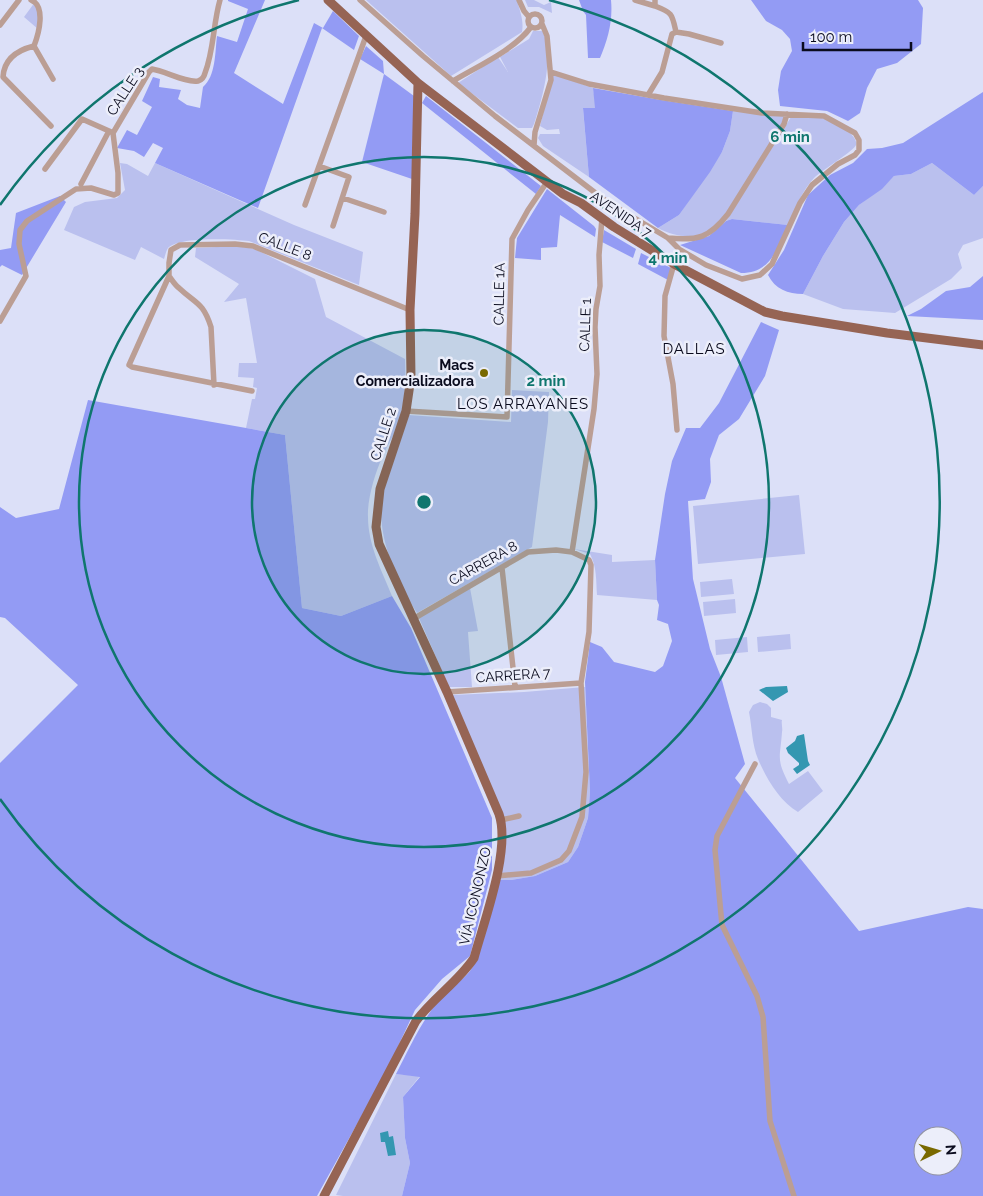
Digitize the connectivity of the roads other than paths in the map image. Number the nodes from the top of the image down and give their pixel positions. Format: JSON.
{"nodes":[{"id":1,"x":19,"y":0,"type":"edge"},
{"id":2,"x":30,"y":0,"type":"edge"},
{"id":3,"x":220,"y":0,"type":"edge"},
{"id":4,"x":328,"y":0,"type":"edge"},
{"id":5,"x":360,"y":0,"type":"edge"},
{"id":6,"x":519,"y":0,"type":"edge"},
{"id":7,"x":635,"y":0,"type":"edge"},
{"id":8,"x":655,"y":3,"type":"edge"},
{"id":9,"x":529,"y":17,"type":"junction"},
{"id":10,"x":542,"y":24,"type":"junction"},
{"id":11,"x":0,"y":25,"type":"edge"},
{"id":12,"x":531,"y":27,"type":"junction"},
{"id":13,"x":676,"y":32,"type":"junction"},
{"id":14,"x":366,"y":36,"type":"junction"},
{"id":15,"x":720,"y":43,"type":"dead end"},
{"id":16,"x":34,"y":46,"type":"junction"},
{"id":17,"x":551,"y":72,"type":"junction"},
{"id":18,"x":53,"y":79,"type":"dead end"},
{"id":19,"x":453,"y":81,"type":"junction"},
{"id":20,"x":418,"y":83,"type":"junction"},
{"id":21,"x":648,"y":96,"type":"junction"},
{"id":22,"x":787,"y":114,"type":"junction"},
{"id":23,"x":51,"y":126,"type":"dead end"},
{"id":24,"x":111,"y":132,"type":"junction"},
{"id":25,"x":534,"y":145,"type":"junction"},
{"id":26,"x":319,"y":166,"type":"junction"},
{"id":27,"x":45,"y":169,"type":"dead end"},
{"id":28,"x":547,"y":182,"type":"junction"},
{"id":29,"x":81,"y":184,"type":"dead end"},
{"id":30,"x":343,"y":198,"type":"junction"},
{"id":31,"x":305,"y":205,"type":"dead end"},
{"id":32,"x":384,"y":212,"type":"dead end"},
{"id":33,"x":602,"y":218,"type":"junction"},
{"id":34,"x":333,"y":226,"type":"dead end"},
{"id":35,"x":668,"y":238,"type":"junction"},
{"id":36,"x":674,"y":264,"type":"junction"},
{"id":37,"x":169,"y":276,"type":"junction"},
{"id":38,"x":410,"y":310,"type":"junction"},
{"id":39,"x":0,"y":321,"type":"edge"},
{"id":40,"x":983,"y":345,"type":"edge"},
{"id":41,"x":214,"y":385,"type":"junction"},
{"id":42,"x":252,"y":391,"type":"dead end"},
{"id":43,"x":406,"y":412,"type":"junction"},
{"id":44,"x":677,"y":430,"type":"dead end"},
{"id":45,"x":572,"y":552,"type":"junction"},
{"id":46,"x":502,"y":568,"type":"junction"},
{"id":47,"x":413,"y":619,"type":"junction"},
{"id":48,"x":581,"y":683,"type":"junction"},
{"id":49,"x":515,"y":686,"type":"junction"},
{"id":50,"x":446,"y":690,"type":"junction"},
{"id":51,"x":754,"y":764,"type":"dead end"},
{"id":52,"x":519,"y":816,"type":"dead end"},
{"id":53,"x":501,"y":820,"type":"junction"},
{"id":54,"x":496,"y":876,"type":"junction"},
{"id":55,"x":324,"y":1196,"type":"edge"},
{"id":56,"x":794,"y":1196,"type":"edge"}],
"edges":[{"from":1,"to":11,"type":"street"},
{"from":2,"to":16,"type":"street"},
{"from":3,"to":24,"type":"street","name":"CALLE 3"},
{"from":4,"to":14,"type":"main road","name":"AVENIDA 7"},
{"from":5,"to":19,"type":"street"},
{"from":6,"to":9,"type":"street"},
{"from":7,"to":8,"type":"street"},
{"from":8,"to":13,"type":"street"},
{"from":9,"to":10,"type":"street"},
{"from":9,"to":12,"type":"street"},
{"from":10,"to":12,"type":"street"},
{"from":10,"to":17,"type":"street"},
{"from":12,"to":19,"type":"street"},
{"from":13,"to":15,"type":"street"},
{"from":13,"to":21,"type":"street"},
{"from":14,"to":20,"type":"main road","name":"AVENIDA 7"},
{"from":14,"to":26,"type":"street"},
{"from":16,"to":18,"type":"street"},
{"from":16,"to":23,"type":"street"},
{"from":17,"to":21,"type":"street"},
{"from":17,"to":25,"type":"street"},
{"from":19,"to":25,"type":"street"},
{"from":20,"to":28,"type":"main road","name":"AVENIDA 7"},
{"from":20,"to":38,"type":"main road","name":"CALLE 2"},
{"from":21,"to":22,"type":"street"},
{"from":22,"to":35,"type":"street"},
{"from":22,"to":35,"type":"street"},
{"from":24,"to":27,"type":"street"},
{"from":24,"to":29,"type":"street"},
{"from":24,"to":39,"type":"street","name":"CALLE 3"},
{"from":25,"to":35,"type":"street"},
{"from":26,"to":30,"type":"street"},
{"from":26,"to":31,"type":"street"},
{"from":28,"to":33,"type":"main road","name":"AVENIDA 7"},
{"from":28,"to":43,"type":"street","name":"CALLE 1A"},
{"from":30,"to":32,"type":"street"},
{"from":30,"to":34,"type":"street"},
{"from":33,"to":36,"type":"main road","name":"AVENIDA 7"},
{"from":33,"to":45,"type":"street","name":"CALLE 1"},
{"from":36,"to":40,"type":"main road","name":"AVENIDA 7"},
{"from":36,"to":44,"type":"street"},
{"from":37,"to":38,"type":"street","name":"CALLE 8"},
{"from":37,"to":41,"type":"street"},
{"from":37,"to":41,"type":"street"},
{"from":38,"to":43,"type":"main road","name":"CALLE 2"},
{"from":41,"to":42,"type":"street"},
{"from":43,"to":47,"type":"main road","name":"CALLE 2"},
{"from":45,"to":46,"type":"street","name":"CARRERA 8"},
{"from":45,"to":48,"type":"street"},
{"from":46,"to":47,"type":"street","name":"CARRERA 8"},
{"from":46,"to":49,"type":"street"},
{"from":47,"to":50,"type":"main road","name":"CALLE 2"},
{"from":48,"to":49,"type":"street","name":"CARRERA 7"},
{"from":48,"to":54,"type":"street"},
{"from":49,"to":50,"type":"street","name":"CARRERA 7"},
{"from":50,"to":53,"type":"main road","name":"VÍA ICONONZO"},
{"from":51,"to":56,"type":"street"},
{"from":52,"to":53,"type":"street"},
{"from":53,"to":54,"type":"main road","name":"VÍA ICONONZO"},
{"from":54,"to":55,"type":"main road","name":"VÍA ICONONZO"}]}
